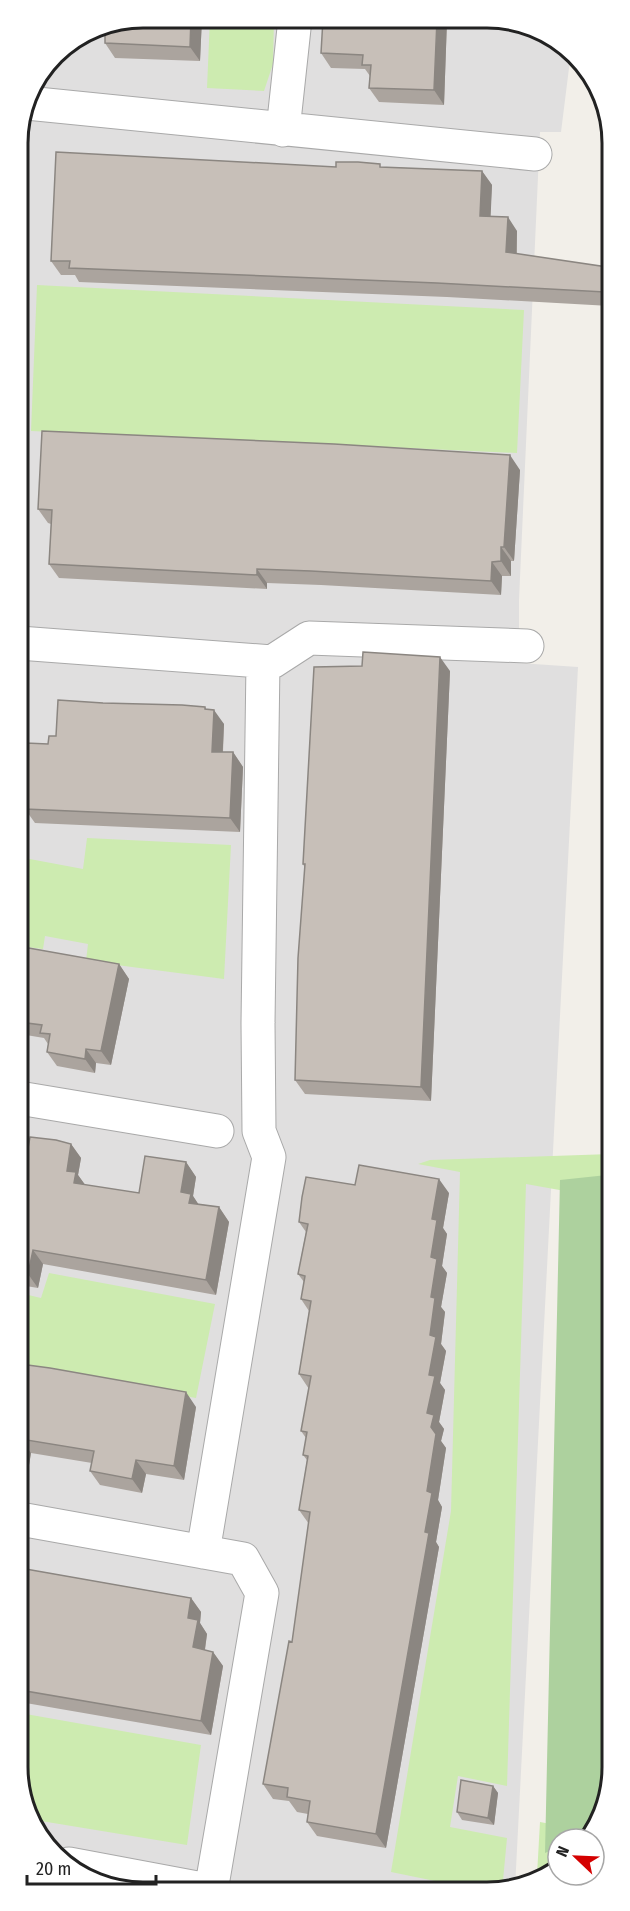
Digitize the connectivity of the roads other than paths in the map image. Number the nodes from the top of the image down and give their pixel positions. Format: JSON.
{"nodes":[{"id":1,"x":294,"y":28,"type":"edge"},
{"id":2,"x":35,"y":105,"type":"edge"},
{"id":3,"x":283,"y":130,"type":"junction"},
{"id":4,"x":535,"y":154,"type":"dead end"},
{"id":5,"x":29,"y":644,"type":"edge"},
{"id":6,"x":527,"y":646,"type":"dead end"},
{"id":7,"x":263,"y":662,"type":"junction"},
{"id":8,"x":28,"y":1099,"type":"edge"},
{"id":9,"x":217,"y":1131,"type":"dead end"},
{"id":10,"x":28,"y":1520,"type":"edge"},
{"id":11,"x":203,"y":1552,"type":"junction"},
{"id":12,"x":87,"y":1867,"type":"edge"},
{"id":13,"x":164,"y":1882,"type":"edge"},
{"id":14,"x":214,"y":1882,"type":"edge"}],
"edges":[{"from":1,"to":3,"type":"street"},
{"from":2,"to":3,"type":"street"},
{"from":3,"to":4,"type":"street"},
{"from":5,"to":7,"type":"street"},
{"from":6,"to":7,"type":"street"},
{"from":7,"to":11,"type":"street"},
{"from":8,"to":9,"type":"street"},
{"from":10,"to":11,"type":"street"},
{"from":11,"to":14,"type":"street"},
{"from":12,"to":13,"type":"street"}]}
